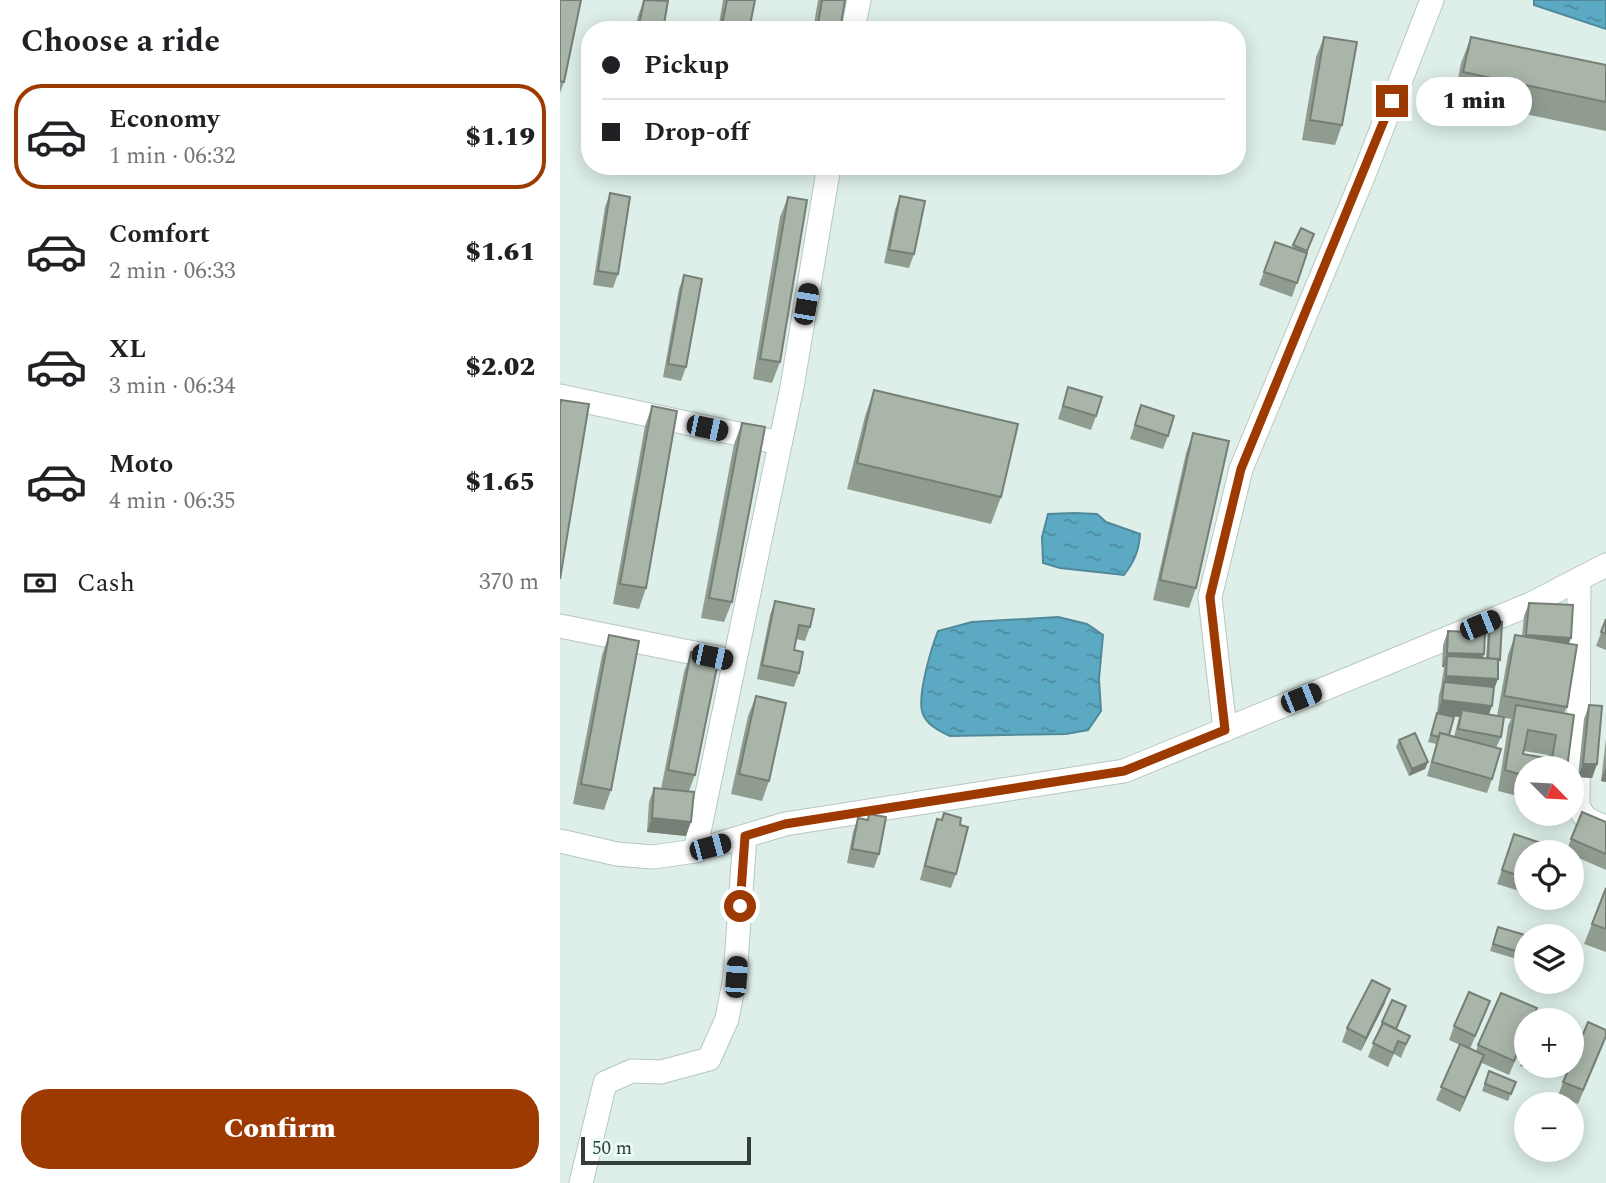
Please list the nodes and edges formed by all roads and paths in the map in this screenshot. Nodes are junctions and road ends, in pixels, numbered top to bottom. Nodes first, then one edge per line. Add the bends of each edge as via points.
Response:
1 (859, 0) edge
2 (1432, 0) edge
3 (855, 21) edge
4 (827, 175) edge
5 (560, 396) edge
6 (780, 443) junction
7 (1606, 565) edge
8 (1579, 579) junction
9 (560, 625) edge
10 (736, 662) junction
11 (1225, 730) junction
12 (1606, 827) edge
13 (745, 836) junction
14 (560, 841) edge
15 (695, 851) junction
16 (581, 1183) edge

1 - 3 street
2 - 11 street via 1241,469 1210,597
4 - 6 street
5 - 6 street
6 - 10 street
7 - 8 street
8 - 11 street via 1531,604
8 - 12 street via 1578,804 1581,814
9 - 10 street
10 - 15 street
11 - 13 street via 1124,771 785,824
13 - 15 street
13 - 16 street via 736,977 727,1019 709,1059 661,1073 632,1070 605,1083
14 - 15 street via 653,857

